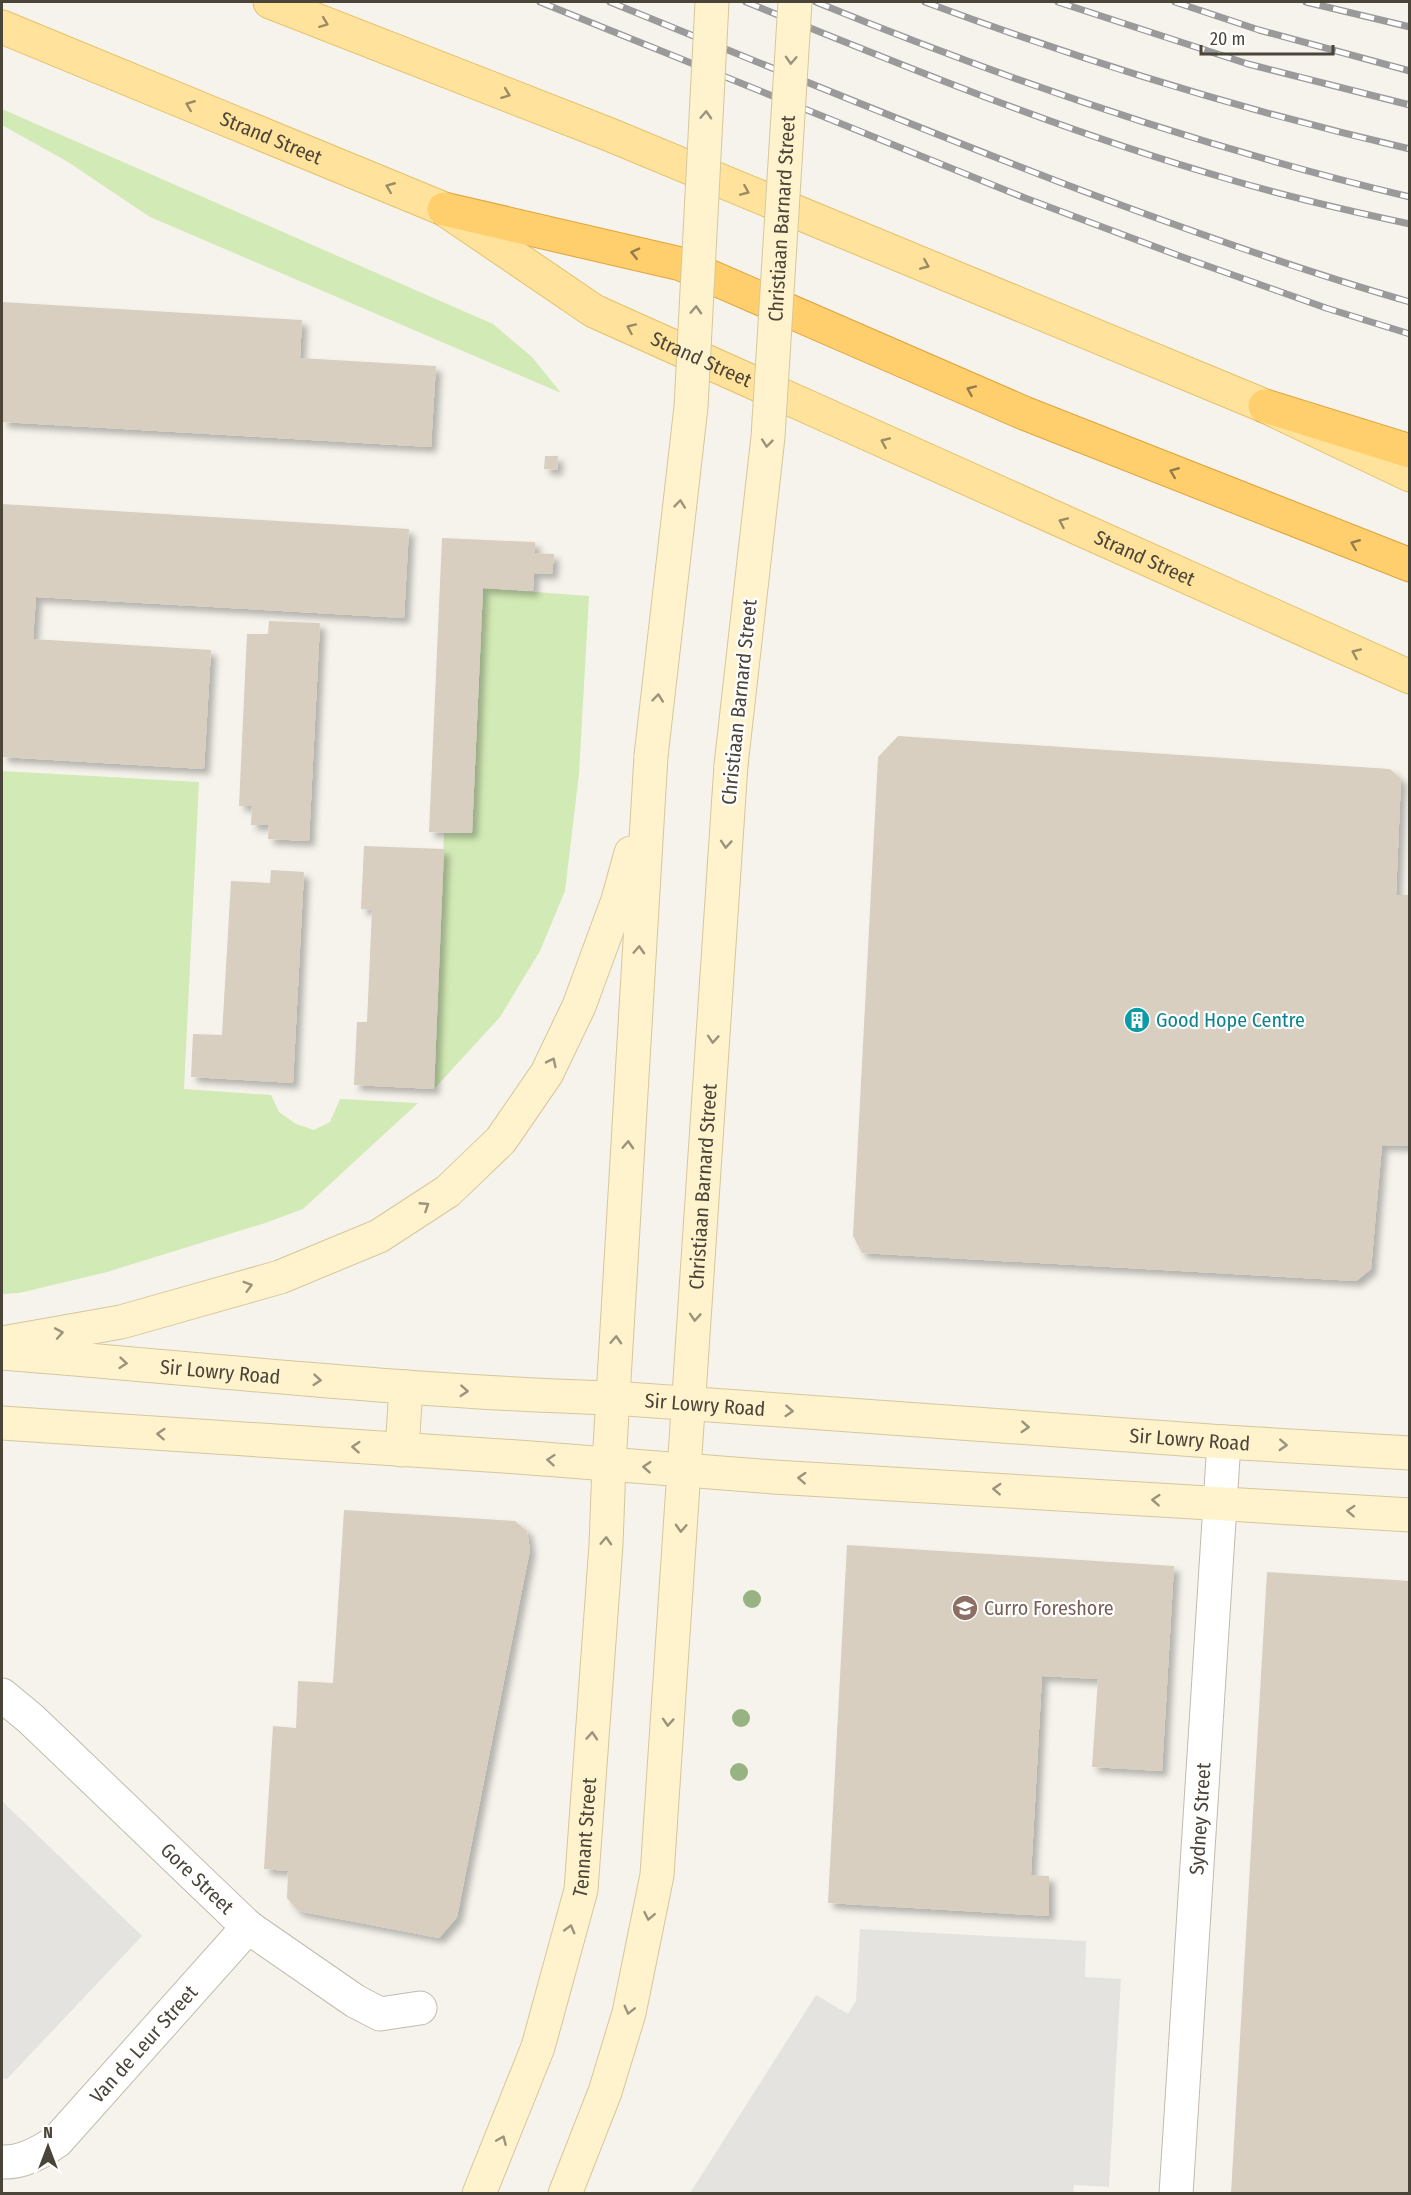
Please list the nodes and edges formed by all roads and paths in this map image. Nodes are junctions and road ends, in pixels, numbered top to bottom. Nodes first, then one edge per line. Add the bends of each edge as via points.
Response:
1 (270, 2) edge
2 (712, 2) edge
3 (795, 2) edge
4 (2, 27) edge
5 (444, 209) junction
6 (1265, 406) junction
7 (1410, 451) edge
8 (1410, 475) edge
9 (1410, 565) edge
10 (1410, 677) edge
11 (648, 790) junction
12 (4, 1354) edge
13 (406, 1387) junction
14 (613, 1398) junction
15 (688, 1403) junction
16 (2, 1423) edge
17 (1224, 1442) junction
18 (402, 1450) junction
19 (1410, 1453) edge
20 (609, 1464) junction
21 (684, 1469) junction
22 (1219, 1504) junction
23 (1410, 1515) edge
24 (2, 1695) edge
25 (248, 1928) junction
26 (420, 2008) dead end
27 (2, 2162) edge
28 (479, 2193) edge
29 (565, 2193) edge
30 (1176, 2193) edge

1 -> 6 main road via 608,134
11 -> 2 main road, bridge via 691,407
3 -> 15 main road, Christiaan Barnard Street, bridge via 768,437 731,765
5 -> 4 main road, Strand Street
9 -> 5 highway via 1024,413 681,264
10 -> 5 main road, Strand Street via 594,311
6 - 7 highway
6 - 8 main road
12 -> 11 main road via 280,1277 379,1236 448,1191 501,1140 547,1073 601,949
14 -> 11 main road
12 -> 13 main road, Sir Lowry Road
13 -> 14 main road, Sir Lowry Road
13 - 18 main road
14 - 15 main road, Sir Lowry Road
14 - 20 main road, Tennant Street
15 -> 17 main road, Sir Lowry Road
15 - 21 main road, Christiaan Barnard Street
18 -> 16 main road
17 -> 19 main road, Sir Lowry Road
17 - 22 street, Sydney Street
20 -> 18 main road
21 -> 20 main road
28 -> 20 main road, Tennant Street via 538,2047 581,1890
22 -> 21 main road
21 -> 29 main road via 657,1875 629,2013 605,2092
23 -> 22 main road
22 - 30 street, Sydney Street
24 - 25 street, Gore Street
25 - 26 street, Gore Street via 380,2014
25 - 27 street, Van de Leur Street via 57,2141 39,2154

